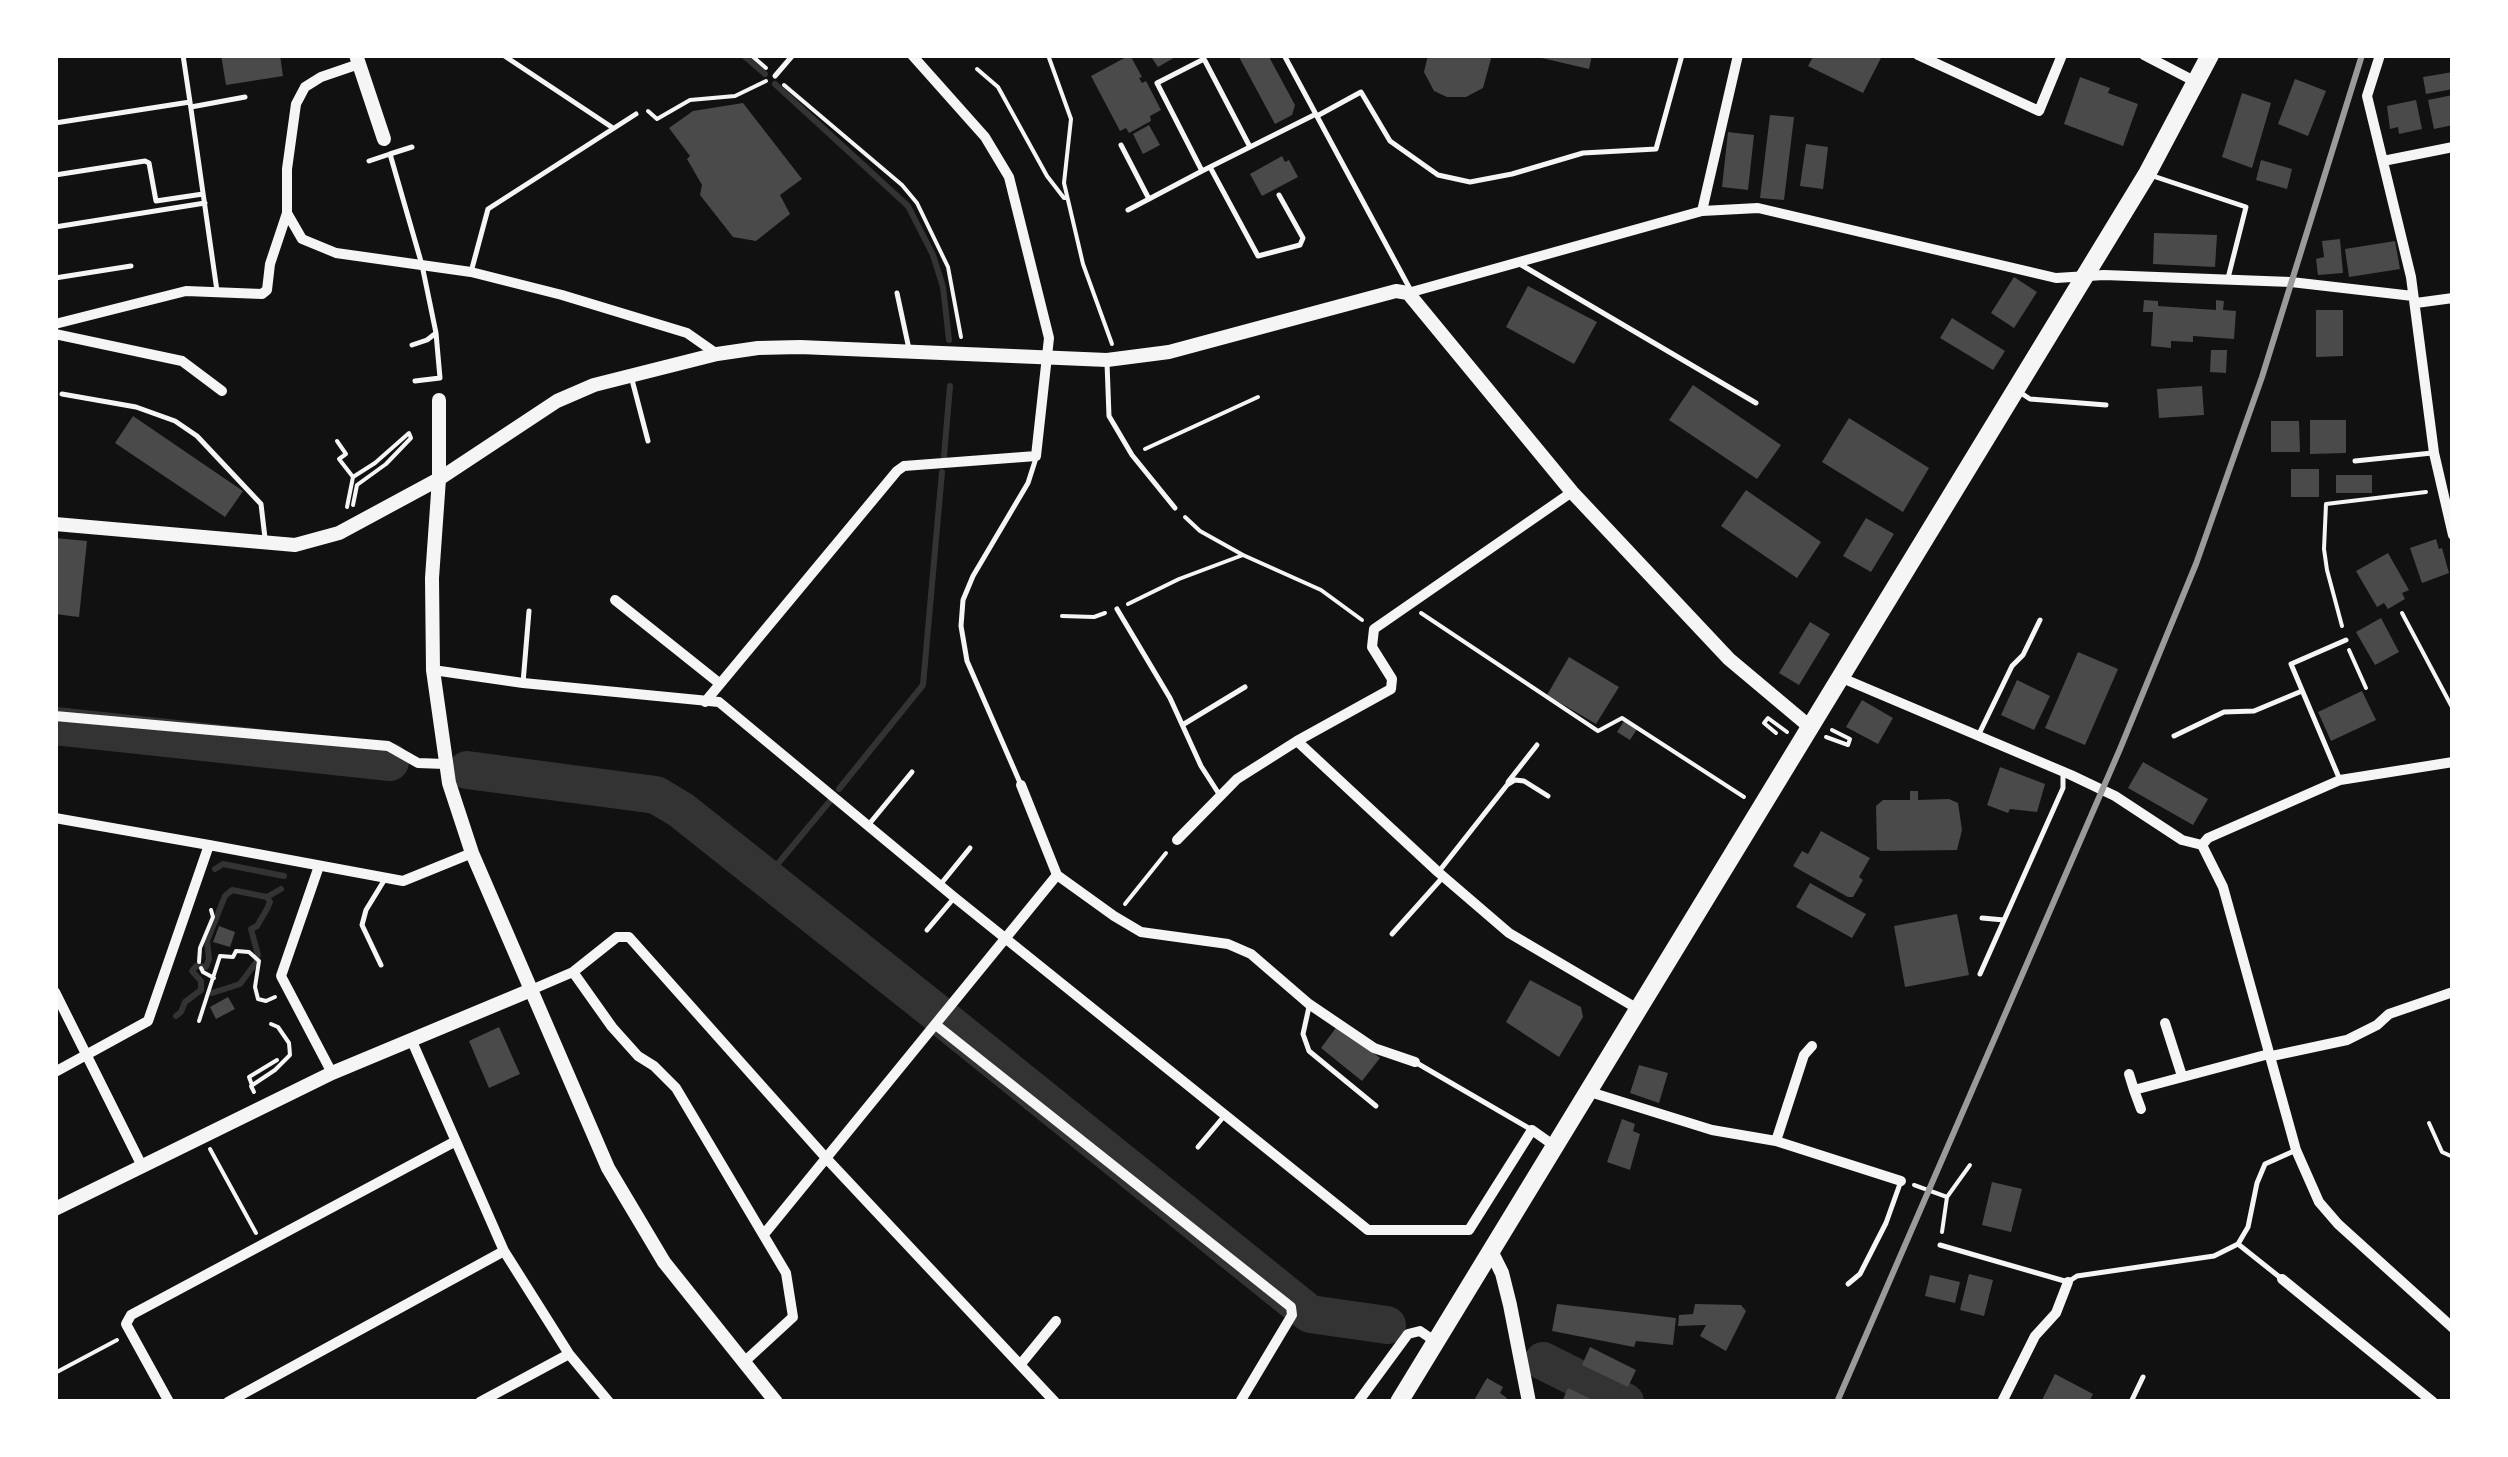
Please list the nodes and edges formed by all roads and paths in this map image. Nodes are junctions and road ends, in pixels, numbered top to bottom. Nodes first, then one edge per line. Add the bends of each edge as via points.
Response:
1 (184, 55) edge
2 (503, 55) edge
3 (751, 55) edge
4 (793, 55) edge
5 (912, 55) edge
6 (1048, 55) edge
7 (1284, 55) edge
8 (1682, 55) edge
9 (1738, 55) edge
10 (1918, 55) edge
11 (2062, 55) edge
12 (2144, 55) edge
13 (2210, 55) edge
14 (2380, 55) edge
15 (357, 59) edge
16 (977, 69) dead end
17 (775, 76) junction
18 (2196, 82) junction
19 (246, 98) dead end
20 (190, 104) junction
21 (636, 114) dead end
22 (1317, 115) junction
23 (657, 119) dead end
24 (55, 122) edge
25 (614, 128) junction
26 (412, 146) dead end
27 (1121, 146) dead end
28 (387, 147) junction
29 (2453, 147) edge
30 (1250, 148) junction
31 (369, 161) dead end
32 (2383, 161) junction
33 (1210, 167) junction
34 (1202, 171) junction
35 (2148, 174) junction
36 (55, 176) edge
37 (203, 194) junction
38 (1279, 195) dead end
39 (1068, 198) junction
40 (1149, 198) junction
41 (204, 203) junction
42 (1128, 210) dead end
43 (1702, 211) junction
44 (286, 212) junction
45 (55, 227) edge
46 (1515, 261) junction
47 (422, 264) junction
48 (130, 266) dead end
49 (471, 272) junction
50 (2082, 277) junction
51 (55, 278) edge
52 (2228, 281) junction
53 (217, 291) junction
54 (1409, 292) junction
55 (897, 293) dead end
56 (2453, 298) edge
57 (2415, 300) junction
58 (55, 324) edge
59 (436, 333) junction
60 (55, 334) edge
61 (412, 345) dead end
62 (910, 353) junction
63 (716, 354) junction
64 (964, 354) junction
65 (1112, 359) junction
66 (1048, 360) junction
67 (631, 375) junction
68 (415, 382) dead end
69 (2015, 390) junction
70 (222, 391) dead end
71 (62, 394) dead end
72 (1258, 397) dead end
73 (438, 400) dead end
74 (1756, 404) dead end
75 (2106, 405) dead end
76 (336, 441) dead end
77 (648, 441) dead end
78 (2434, 453) junction
79 (1132, 455) junction
80 (1036, 456) junction
81 (2355, 461) dead end
82 (353, 478) junction
83 (440, 479) junction
84 (2441, 490) junction
85 (1572, 492) junction
86 (1175, 508) joint
87 (55, 524) edge
88 (352, 525) junction
89 (2453, 535) edge
90 (266, 545) junction
91 (1242, 555) junction
92 (615, 600) dead end
93 (1409, 605) junction
94 (1117, 609) junction
95 (530, 612) dead end
96 (2402, 613) dead end
97 (1062, 616) dead end
98 (2040, 620) dead end
99 (1374, 629) junction
100 (2346, 640) junction
101 (434, 670) junction
102 (1842, 678) junction
103 (523, 683) junction
104 (719, 683) junction
105 (1246, 687) dead end
106 (2366, 688) dead end
107 (2302, 691) junction
108 (706, 702) junction
109 (2453, 709) edge
110 (55, 716) edge
111 (1184, 724) junction
112 (1819, 727) junction
113 (1978, 736) junction
114 (2174, 736) dead end
115 (1833, 738) dead end
116 (1297, 741) junction
117 (1536, 745) dead end
118 (2453, 762) edge
119 (445, 764) junction
120 (912, 772) dead end
121 (2063, 772) junction
122 (2340, 780) junction
123 (1506, 784) junction
124 (1021, 785) joint
125 (1219, 794) junction
126 (1548, 796) dead end
127 (1762, 809) junction
128 (55, 818) edge
129 (868, 826) junction
130 (1176, 840) joint
131 (209, 845) junction
132 (2202, 845) junction
133 (970, 848) dead end
134 (472, 853) junction
135 (319, 866) junction
136 (1440, 874) junction
137 (1058, 875) junction
138 (385, 879) junction
139 (940, 886) junction
140 (954, 898) junction
141 (211, 910) dead end
142 (1118, 912) junction
143 (1982, 918) dead end
144 (2004, 920) junction
145 (927, 930) dead end
146 (1392, 934) dead end
147 (1004, 936) junction
148 (381, 965) dead end
149 (573, 972) junction
150 (1980, 974) dead end
151 (214, 978) junction
152 (531, 990) junction
153 (55, 992) edge
154 (2453, 992) edge
155 (279, 995) dead end
156 (1310, 1004) junction
157 (1638, 1010) junction
158 (940, 1019) junction
159 (198, 1021) dead end
160 (2165, 1022) dead end
161 (270, 1024) dead end
162 (2183, 1034) dead end
163 (411, 1039) junction
164 (2170, 1039) junction
165 (1812, 1046) dead end
166 (2271, 1054) junction
167 (88, 1056) junction
168 (277, 1060) dead end
169 (1416, 1062) joint
170 (55, 1072) edge
171 (332, 1073) junction
172 (2128, 1074) dead end
173 (2182, 1076) junction
174 (252, 1085) junction
175 (2134, 1090) junction
176 (1590, 1092) junction
177 (256, 1097) dead end
178 (1376, 1106) dead end
179 (2141, 1109) dead end
180 (1225, 1115) junction
181 (2430, 1123) dead end
182 (1532, 1130) junction
183 (203, 1136) junction
184 (1776, 1141) junction
185 (454, 1142) junction
186 (1198, 1147) dead end
187 (1556, 1147) junction
188 (2296, 1150) junction
189 (2453, 1156) edge
190 (826, 1158) junction
191 (1970, 1164) dead end
192 (142, 1166) junction
193 (1901, 1181) junction
194 (1947, 1198) junction
195 (55, 1209) edge
196 (764, 1233) junction
197 (2238, 1244) junction
198 (1940, 1245) joint
199 (263, 1246) junction
200 (504, 1251) junction
201 (1492, 1254) junction
202 (2282, 1279) joint
203 (2068, 1282) junction
204 (1848, 1284) dead end
205 (1056, 1320) dead end
206 (2453, 1328) edge
207 (131, 1333) junction
208 (1436, 1342) junction
209 (570, 1354) junction
210 (743, 1363) junction
211 (1020, 1365) junction
212 (55, 1373) edge
213 (2143, 1377) dead end
214 (169, 1402) edge
215 (228, 1402) edge
216 (480, 1402) edge
217 (609, 1402) edge
218 (776, 1402) edge
219 (1055, 1402) edge
220 (1240, 1402) edge
221 (1358, 1402) edge
222 (1399, 1402) edge
223 (1529, 1402) edge
224 (2002, 1402) edge
225 (2131, 1402) edge
226 (2433, 1402) edge

1 - 20 lane
2 - 25 lane
3 - 17 path
4 - 17 lane
5 - 66 street via 1009,176 1049,338
6 - 39 path via 1071,119
7 - 22 lane
8 - 22 lane via 1656,149 1583,153 1470,182 1438,175 1390,141 1361,92
9 - 43 street
10 - 11 street via 2039,111
12 - 18 street
13 - 18 highway
14 - 32 street via 2368,96
15 - 28 street
15 - 44 street via 305,87 296,104
16 - 39 path via 998,86 1047,176
17 - 23 path via 735,96 690,100
17 - 64 path via 917,203 948,267
18 - 35 highway
19 - 20 lane
20 - 24 lane
20 - 37 lane
21 - 25 lane
22 - 30 lane
22 - 54 lane
25 - 49 lane via 488,209
26 - 28 lane
27 - 40 lane
28 - 31 lane
28 - 47 lane
29 - 32 street
30 - 33 lane
30 - 34 lane via 1204,59 1157,83
32 - 57 street
33 - 34 lane
33 - 38 lane via 1258,256 1300,245 1303,238
34 - 40 lane
35 - 50 highway
35 - 52 lane via 2246,207
36 - 37 lane via 145,162 156,201
37 - 41 lane
39 - 65 path
40 - 42 lane
41 - 45 lane
41 - 53 lane
43 - 46 street
43 - 50 street via 1758,208 2056,278
44 - 47 street via 302,239 336,253
44 - 53 street via 267,290
46 - 54 street
46 - 74 lane
47 - 49 street
47 - 59 lane
48 - 51 lane
49 - 63 street via 687,333
50 - 52 street
50 - 69 highway
52 - 57 street via 2291,282
53 - 58 street via 186,291
54 - 65 street via 1169,352
54 - 85 street
55 - 62 lane
56 - 57 street
57 - 78 street
59 - 61 lane
59 - 68 lane via 440,378
60 - 70 street via 182,361
62 - 63 street via 800,347
62 - 64 street
63 - 67 street
64 - 66 street
65 - 66 street
65 - 79 lane via 1110,416
66 - 80 street
67 - 77 lane
67 - 83 street via 557,402
69 - 75 lane via 2030,399
69 - 102 highway
71 - 90 lane via 136,406 197,436 261,504
72 - 79 path
73 - 83 street
76 - 82 path via 346,454 339,460
78 - 81 lane
78 - 84 street
79 - 86 lane
80 - 104 street via 897,471
80 - 124 lane via 1028,483 973,576 960,626 967,662
82 - 88 path via 347,508
82 - 88 path via 408,432 408,442 358,486
83 - 88 street
83 - 101 street
84 - 89 street
84 - 100 path via 2326,504 2326,570
85 - 93 street
85 - 112 street via 1729,659
86 - 91 path
87 - 90 street
88 - 90 street via 295,546
91 - 94 path
91 - 99 path via 1321,590
92 - 104 street
93 - 99 street
93 - 127 path via 1598,731 1622,718
94 - 97 path via 1094,617
94 - 111 lane
95 - 103 lane
96 - 109 path
98 - 113 lane
99 - 116 street via 1372,647 1391,690
100 - 106 path
100 - 107 lane via 2291,664
101 - 103 street
101 - 119 street
102 - 112 highway
102 - 113 street
103 - 108 street
104 - 108 street
105 - 111 lane
107 - 114 lane via 2254,711 2224,712
107 - 122 lane
108 - 129 street via 719,702
110 - 119 street via 388,746 418,764
111 - 125 lane
112 - 115 path via 1850,739 1848,746
112 - 127 highway
113 - 121 street
116 - 125 street
116 - 136 street
117 - 123 lane
118 - 122 street
119 - 134 street
120 - 129 lane
121 - 132 street
121 - 144 lane via 2063,788
122 - 132 street
123 - 126 lane via 1524,781
123 - 136 lane
124 - 137 street
125 - 130 street
127 - 157 highway
128 - 131 street
129 - 139 street
130 - 142 path
131 - 135 street
131 - 167 street via 148,1021
132 - 166 street via 2223,886
133 - 139 lane
134 - 138 street via 402,881
134 - 152 street
135 - 138 street
135 - 171 street via 281,976
136 - 146 lane
136 - 157 street via 1509,933
137 - 142 street
137 - 147 street
138 - 148 lane via 362,926
139 - 140 street
140 - 145 lane
140 - 147 street
141 - 151 path via 200,965
142 - 156 street via 1142,932 1228,944 1251,954
143 - 144 lane
144 - 150 lane
147 - 158 street
147 - 180 street
149 - 152 street
149 - 190 street via 616,937 629,937
149 - 196 street via 612,1027 676,1088
151 - 155 path via 220,956 249,952 259,961 258,999
151 - 159 path
152 - 163 street
152 - 210 street via 608,1168 664,1262
153 - 167 street
154 - 166 street via 2389,1014 2348,1040
156 - 169 street via 1374,1048
156 - 178 lane via 1303,1034 1309,1051
157 - 176 highway
158 - 190 street
158 - 220 street via 1290,1306 1292,1315
160 - 164 street
161 - 174 path via 289,1043 290,1055
162 - 164 street
163 - 171 street
163 - 185 street
164 - 173 street
165 - 184 street
166 - 173 street
166 - 188 street
167 - 170 street
167 - 192 street
168 - 174 path via 248,1077
169 - 182 lane
171 - 183 street
172 - 175 street
173 - 175 street
174 - 177 path
175 - 179 street
176 - 184 street via 1712,1130
176 - 187 highway
180 - 182 street via 1368,1230 1469,1230
180 - 186 lane
181 - 189 path via 2442,1152
182 - 187 street
183 - 192 street
183 - 199 path
184 - 193 street
185 - 199 street
185 - 200 street
187 - 201 highway
188 - 197 lane via 2266,1164
188 - 206 street via 2328,1213
190 - 196 street
190 - 211 street
191 - 194 path
192 - 195 street
193 - 194 path
193 - 204 lane via 1886,1224
194 - 198 path
196 - 210 street via 786,1273 793,1317
197 - 202 lane
197 - 203 lane via 2214,1256
198 - 203 lane
199 - 207 street via 131,1315
200 - 209 street
200 - 215 street
201 - 208 highway
201 - 223 street via 1510,1304
202 - 226 street
203 - 224 street
205 - 211 street
207 - 212 path
207 - 214 street
208 - 221 street via 1420,1331 1408,1334
208 - 222 highway
209 - 216 street
209 - 217 street
210 - 218 street
211 - 219 street
213 - 225 lane

